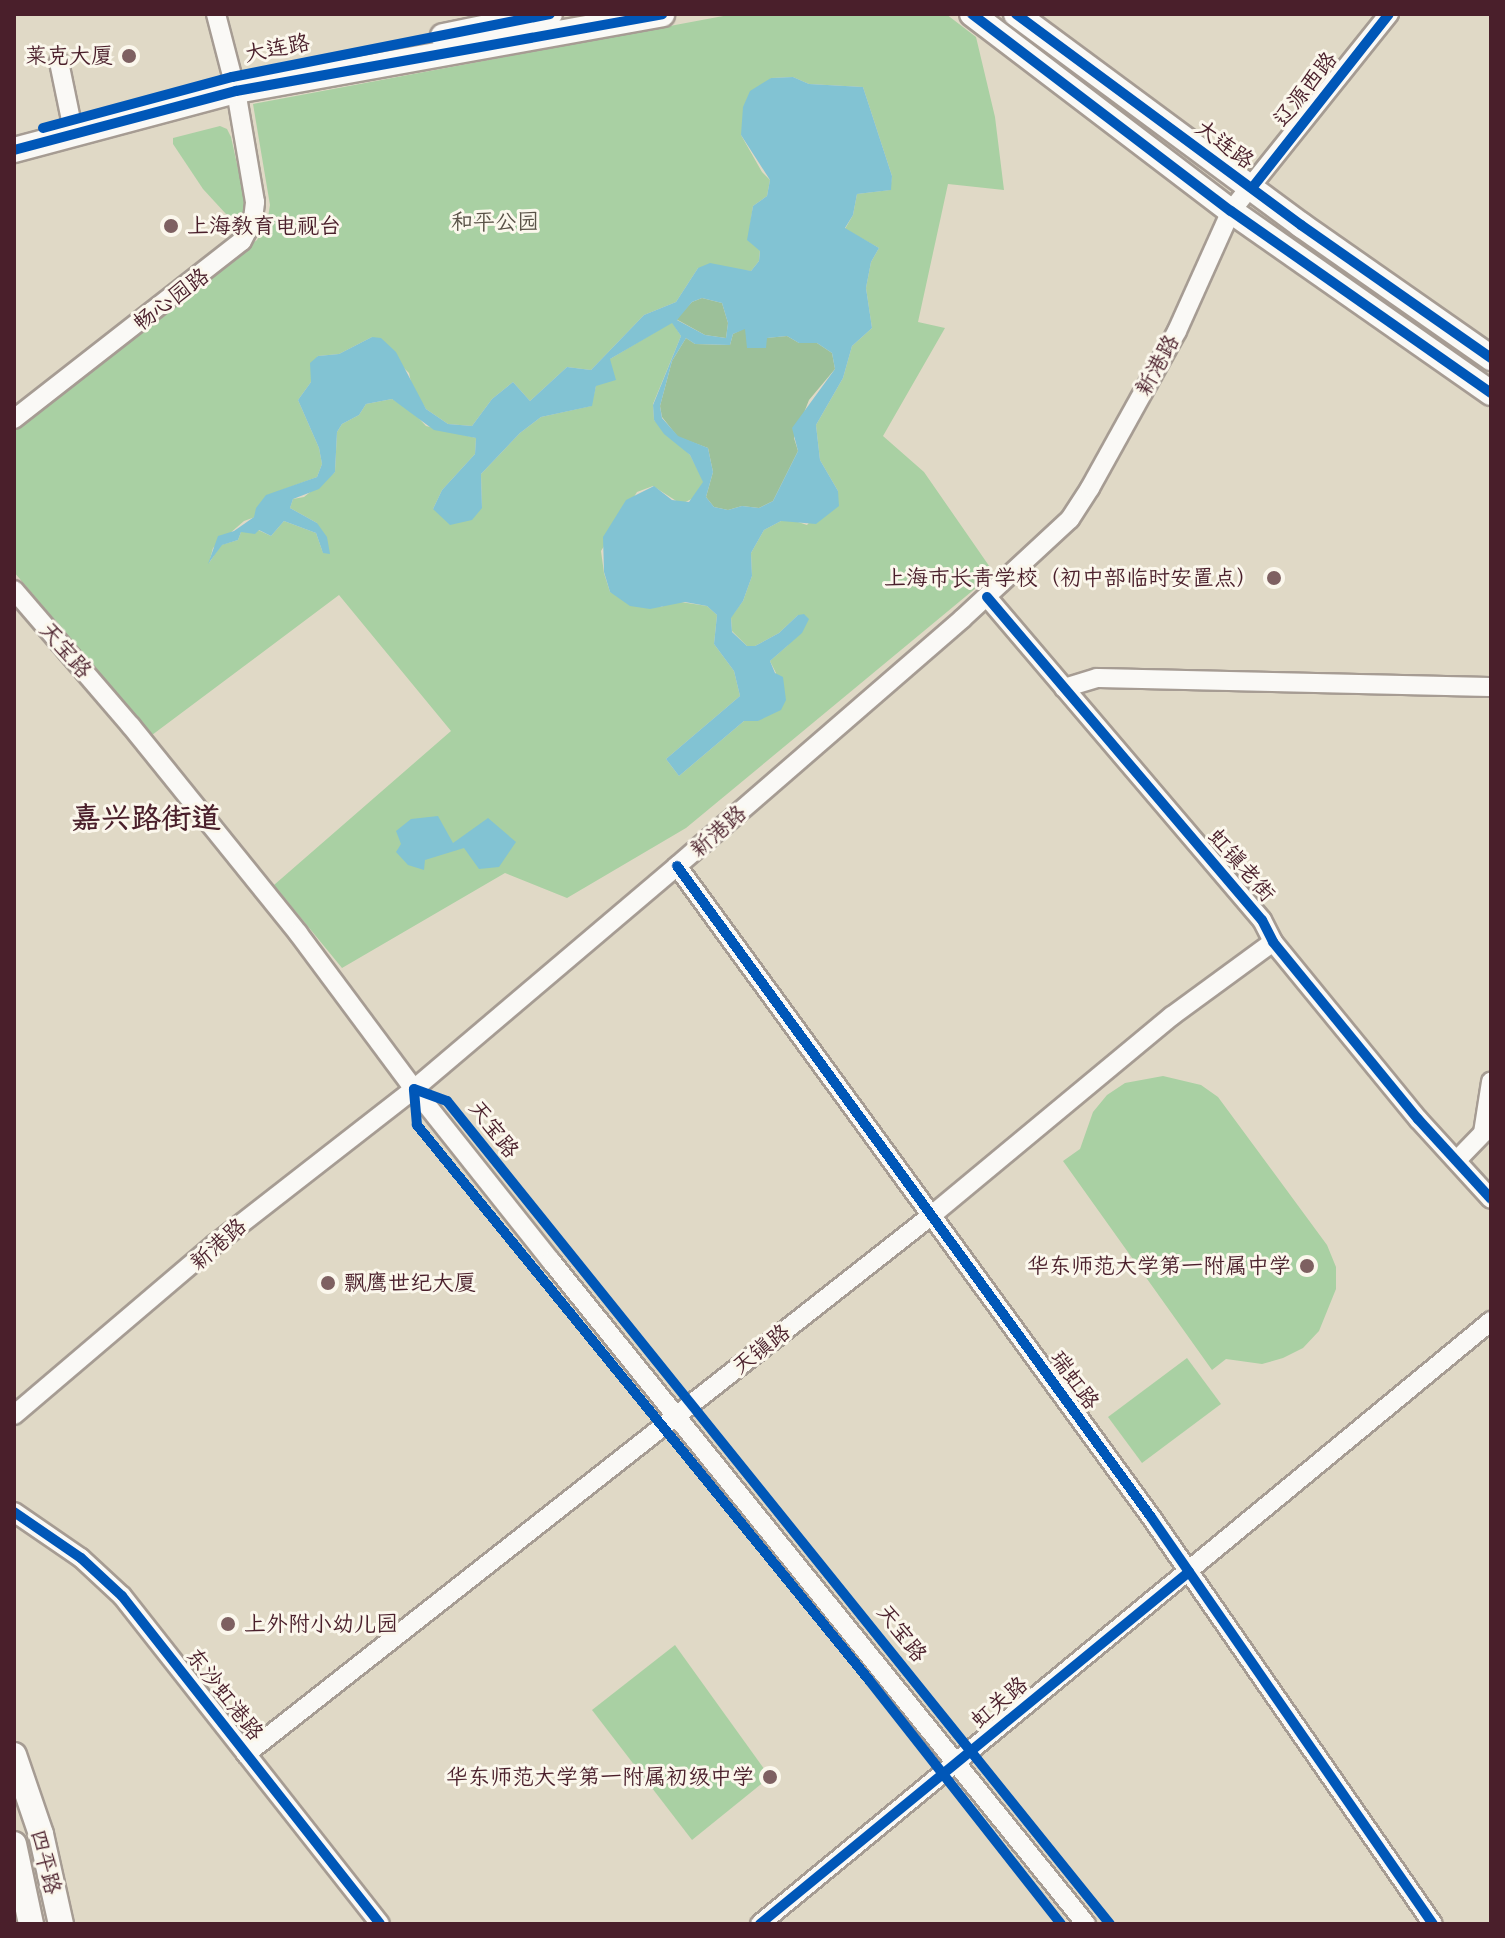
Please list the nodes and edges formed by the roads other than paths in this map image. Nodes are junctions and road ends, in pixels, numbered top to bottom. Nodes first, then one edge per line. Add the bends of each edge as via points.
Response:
1 (216, 14) edge
2 (550, 14) edge
3 (662, 14) edge
4 (972, 14) edge
5 (1016, 14) edge
6 (1389, 14) edge
7 (59, 62) dead end
8 (234, 84) junction
9 (71, 120) junction
10 (14, 136) edge
11 (14, 150) edge
12 (1252, 188) junction
13 (1231, 211) junction
14 (1491, 358) edge
15 (1491, 393) edge
16 (14, 419) edge
17 (14, 590) edge
18 (987, 597) junction
19 (1491, 687) edge
20 (1064, 688) junction
21 (677, 866) junction
22 (1273, 942) junction
23 (1491, 1082) edge
24 (414, 1089) junction
25 (1457, 1160) junction
26 (1491, 1199) edge
27 (932, 1215) junction
28 (1491, 1321) edge
29 (14, 1415) edge
30 (675, 1416) junction
31 (14, 1512) edge
32 (1189, 1572) junction
33 (246, 1754) junction
34 (14, 1755) edge
35 (955, 1765) junction
36 (14, 1844) edge
37 (31, 1924) edge
38 (61, 1924) edge
39 (380, 1924) edge
40 (760, 1924) edge
41 (1086, 1924) edge
42 (1433, 1924) edge

1 - 8 street, 畅心园路
2 - 8 main road, 大连路
3 - 8 main road, 大连路
4 - 13 main road
5 - 12 main road, 大连路
6 - 12 street, 辽源西路
7 - 9 street
8 - 9 main road, 大连路
8 - 11 main road, 大连路
8 - 16 street, 畅心园路 via 255,202 242,241
9 - 10 main road, 大连路
12 - 13 street, 辽源西路
12 - 14 main road, 大连路
13 - 15 main road
13 - 18 street, 新港路 via 1177,331 1090,488 1070,519
17 - 24 street, 天宝路 via 298,933
18 - 20 street, 虹镇老街
18 - 21 street, 新港路
19 - 20 street via 1097,678
20 - 22 street, 虹镇老街 via 1262,920
21 - 24 street, 新港路
21 - 27 street, 瑞虹路
22 - 25 street, 虹镇老街
22 - 27 street, 天镇路 via 1172,1016
23 - 25 street via 1483,1133
24 - 29 street, 新港路 via 215,1244
24 - 30 street, 天宝路
25 - 26 street, 虹镇老街
27 - 30 street, 天镇路
27 - 32 street, 瑞虹路
28 - 32 street, 虹关路
30 - 33 street, 天镇路
30 - 35 street, 天宝路
31 - 33 street, 东沙虹港路 via 81,1558 122,1596
32 - 35 street, 虹关路
32 - 42 street, 瑞虹路
33 - 39 street, 东沙虹港路
34 - 38 main road, 四平路 via 41,1834
35 - 40 street, 虹关路
35 - 41 street, 天宝路
36 - 37 main road, 四平路

